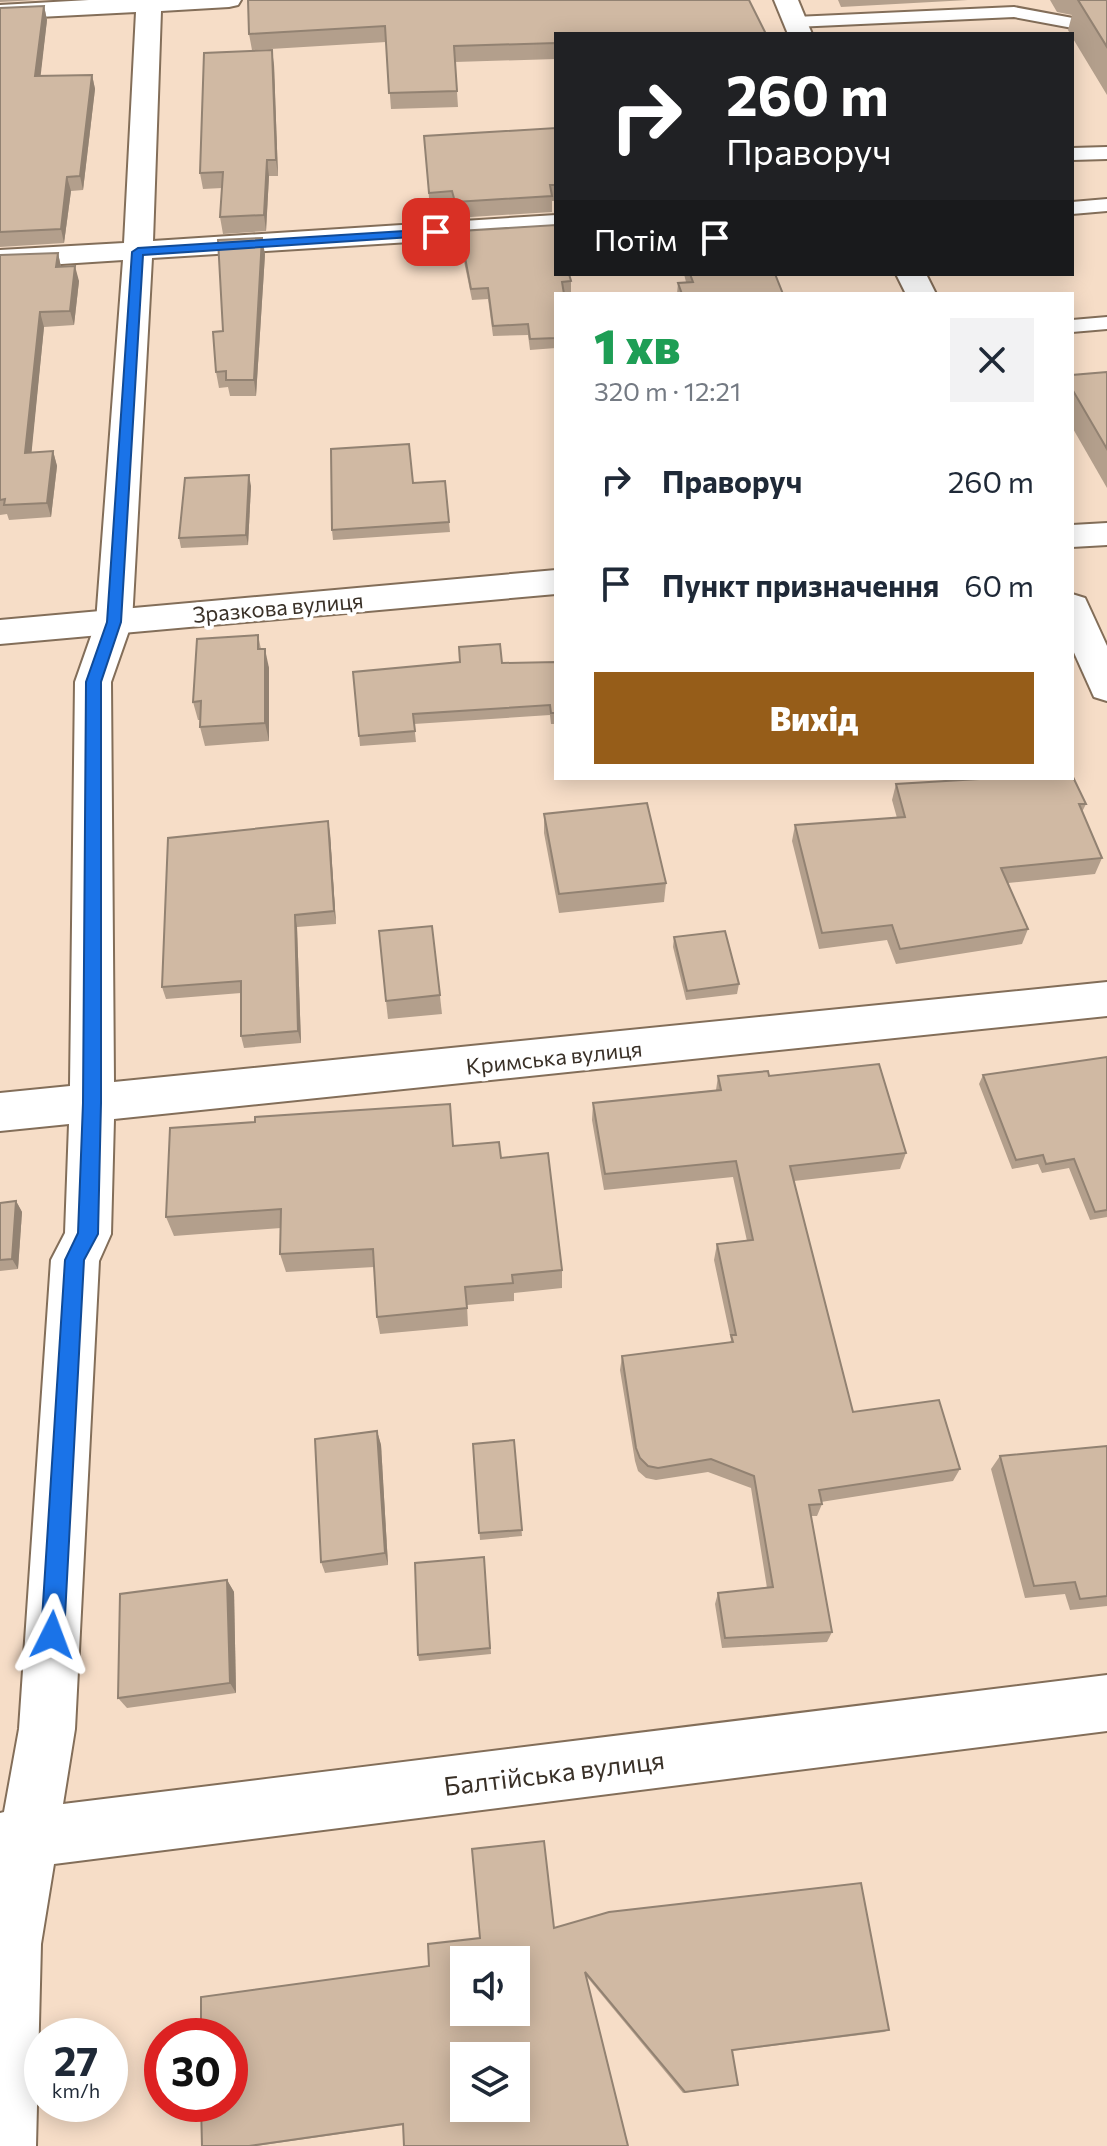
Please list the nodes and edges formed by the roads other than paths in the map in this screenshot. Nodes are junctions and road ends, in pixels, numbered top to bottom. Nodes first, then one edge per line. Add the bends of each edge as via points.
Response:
1 (229, 0) edge
2 (148, 2) edge
3 (0, 12) edge
4 (794, 19) edge
5 (1107, 23) edge
6 (1107, 153) edge
7 (1074, 154) edge
8 (1107, 205) edge
9 (1074, 208) edge
10 (554, 224) edge
11 (138, 252) junction
12 (0, 259) edge
13 (1107, 323) edge
14 (1074, 326) edge
15 (1107, 534) edge
16 (1074, 536) edge
17 (554, 582) edge
18 (1074, 611) edge
19 (114, 622) junction
20 (0, 632) edge
21 (1107, 688) edge
22 (1107, 999) edge
23 (92, 1103) junction
24 (0, 1112) edge
25 (1107, 1703) edge
26 (14, 1839) edge
27 (4, 2146) edge

1 - 2 street
2 - 3 street
2 - 11 street
4 - 5 lane via 1014,12 1078,24
6 - 7 lane
8 - 9 lane
10 - 11 street
11 - 12 street
11 - 19 street
13 - 14 lane
15 - 16 street
17 - 19 street, Зразкова вулиця
18 - 21 street
19 - 20 street, Зразкова вулиця
19 - 23 street via 93,682
22 - 23 street, Кримська вулиця
23 - 24 street, Кримська вулиця
23 - 26 street via 88,1234 75,1260 47,1729
25 - 26 street, Балтійська вулиця
26 - 27 street

